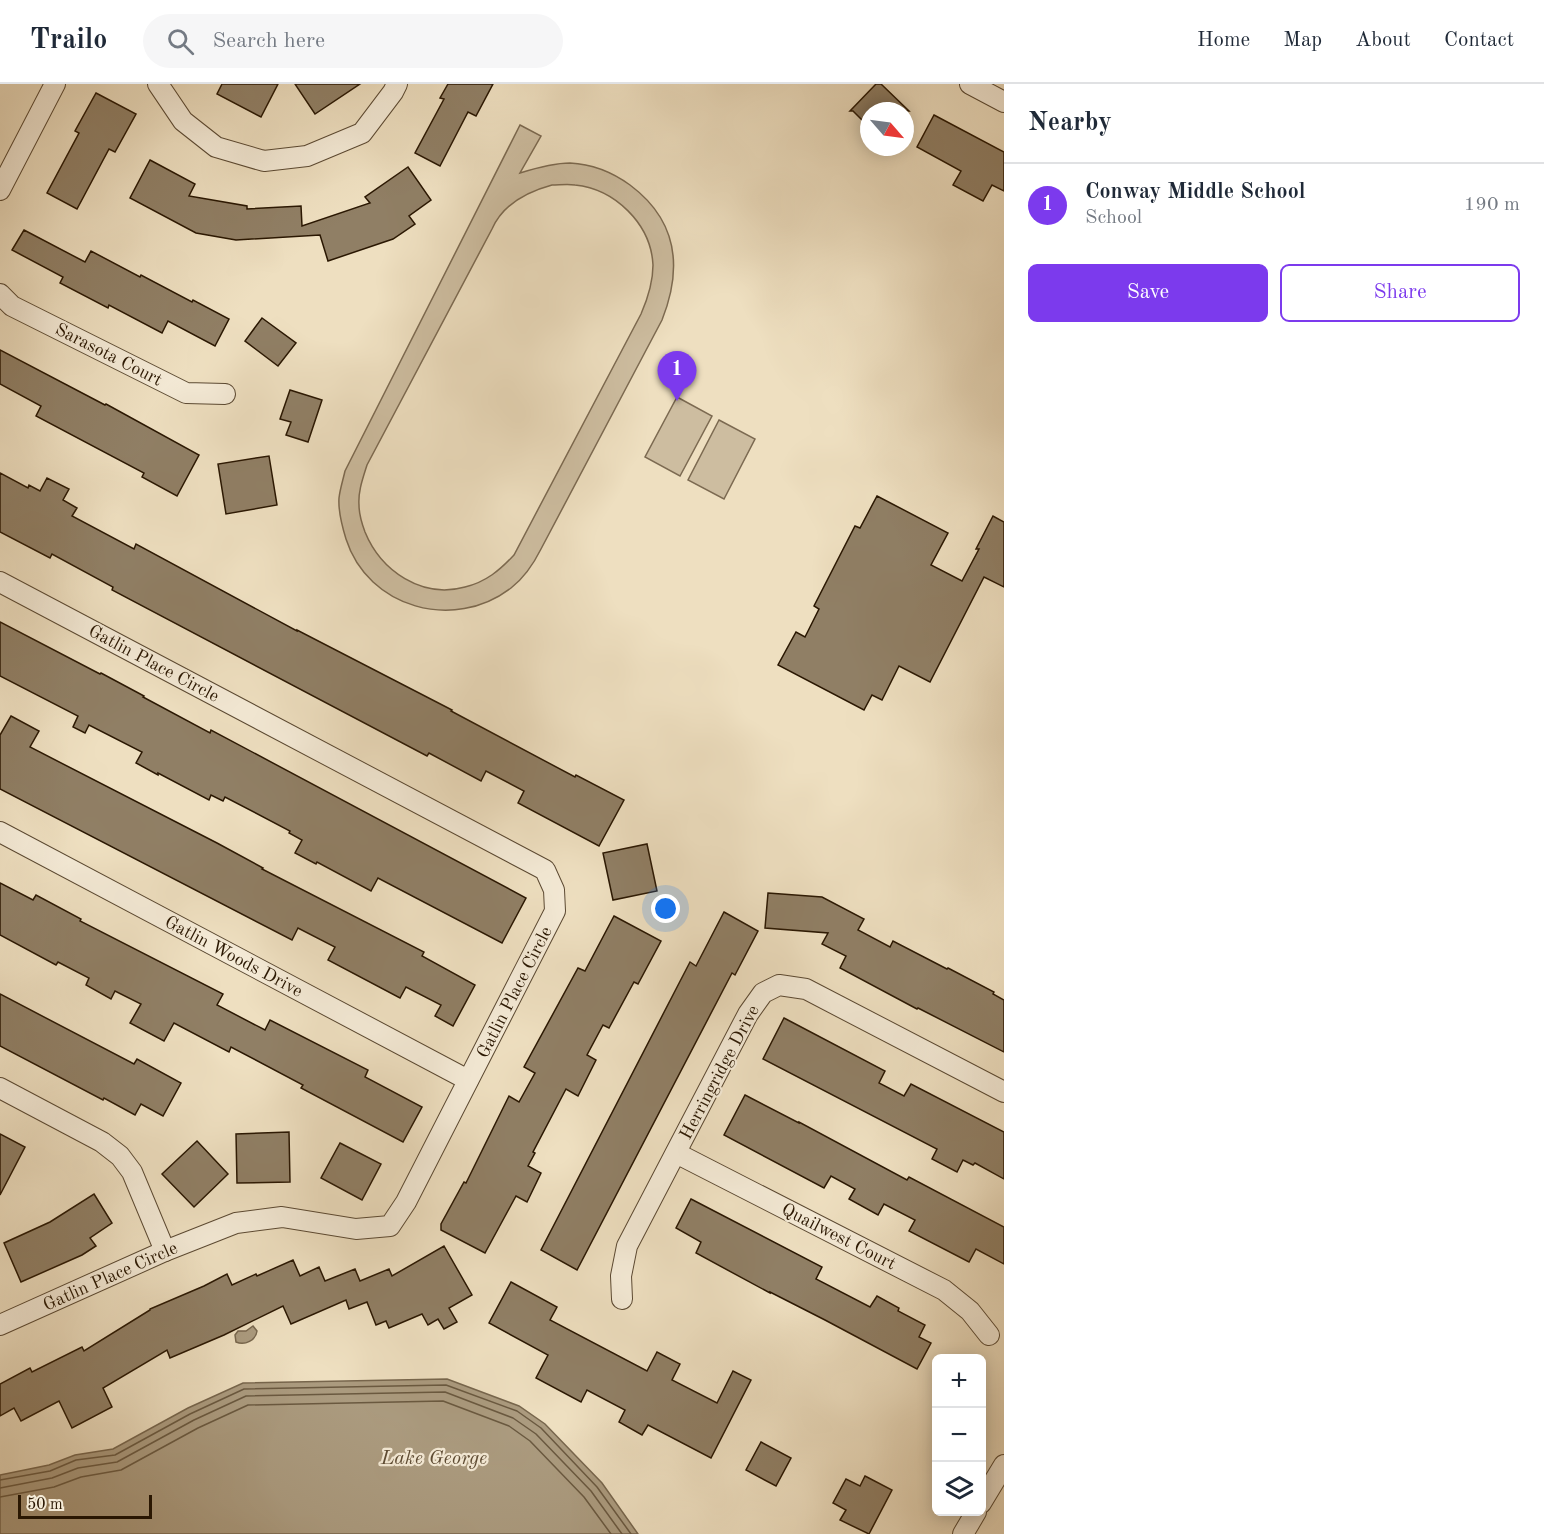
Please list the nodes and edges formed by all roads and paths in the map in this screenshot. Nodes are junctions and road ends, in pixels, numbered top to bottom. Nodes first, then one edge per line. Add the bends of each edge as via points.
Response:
1 (55, 84) edge
2 (158, 84) edge
3 (397, 84) edge
4 (970, 84) edge
5 (1004, 102) edge
6 (0, 190) edge
7 (0, 294) edge
8 (225, 394) dead end
9 (0, 582) edge
10 (0, 832) edge
11 (468, 1080) junction
12 (0, 1089) edge
13 (1004, 1092) edge
14 (676, 1153) junction
15 (165, 1251) junction
16 (622, 1299) dead end
17 (0, 1325) edge
18 (989, 1335) dead end
19 (1004, 1465) edge
20 (986, 1495) edge
21 (974, 1516) edge
22 (963, 1534) edge

1 - 6 street
2 - 3 street via 183,121 216,147 264,161 307,156 362,133
4 - 5 street
7 - 8 street, Sarasota Court via 12,306 186,393
9 - 11 street, Gatlin Place Circle via 545,870 554,890 555,911
10 - 11 street, Gatlin Woods Drive
11 - 15 street, Gatlin Place Circle via 390,1226 356,1229 282,1217 236,1223
12 - 15 street via 102,1142 120,1156 132,1172
13 - 14 street, Herringridge Drive via 806,989 779,985 763,993 748,1014
14 - 16 street, Herringridge Drive via 627,1246 621,1276
14 - 18 street, Quailwest Court via 944,1290 970,1311
15 - 17 street, Gatlin Place Circle
19 - 20 street
21 - 22 street

